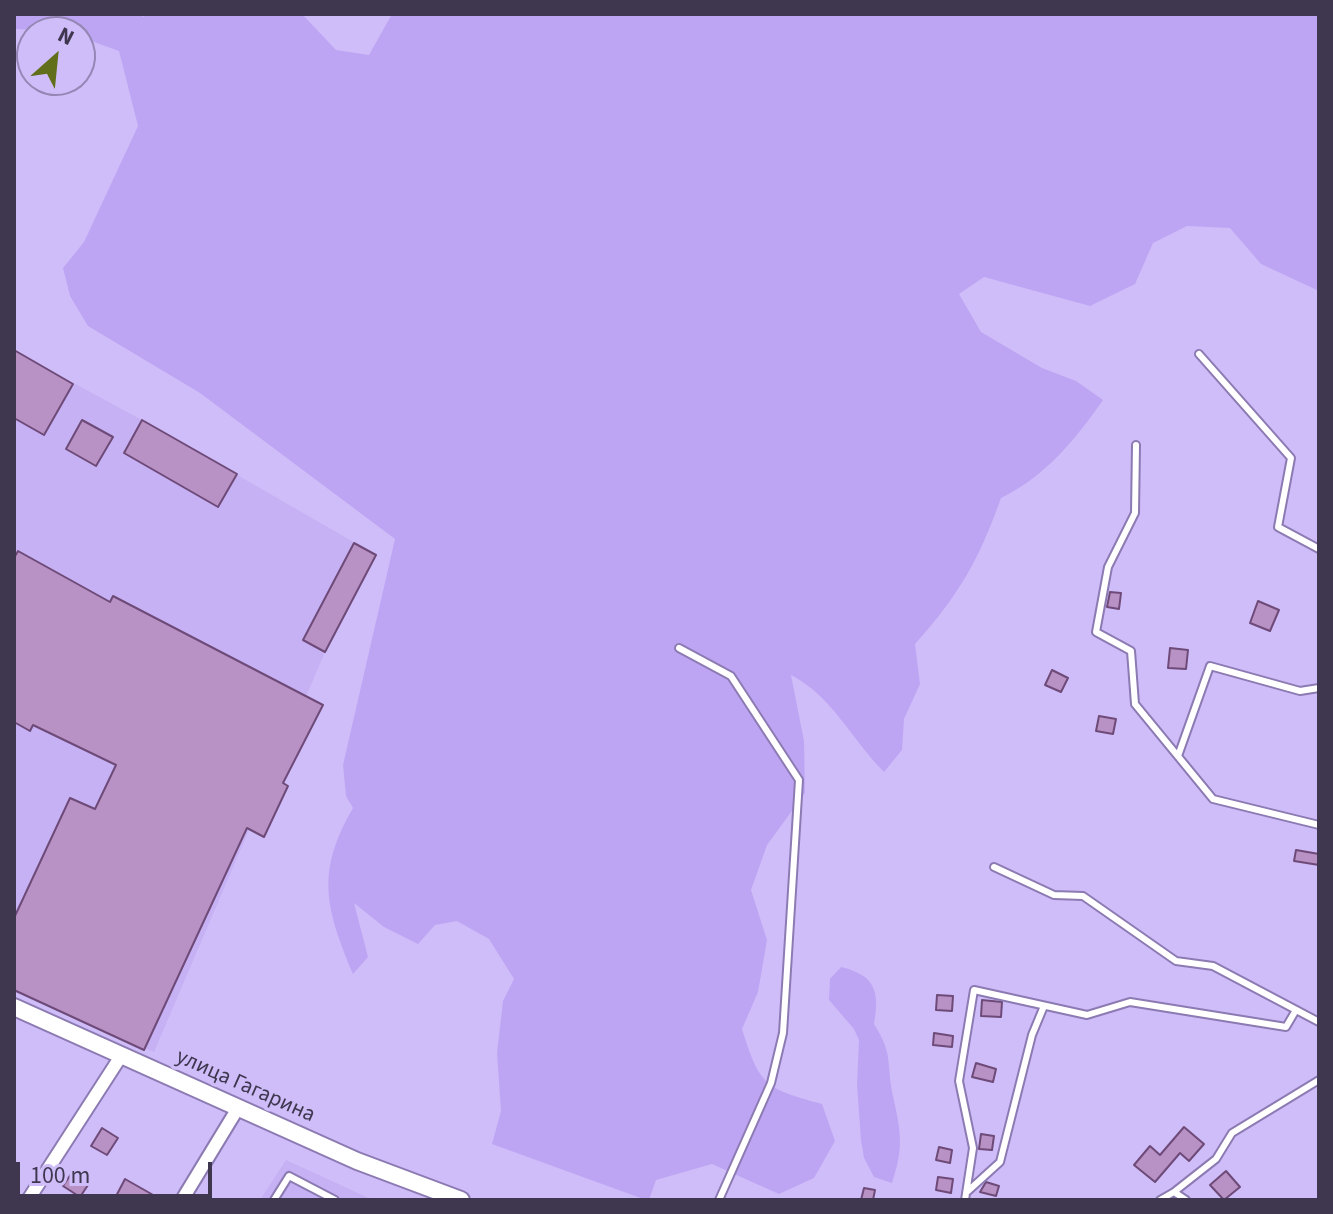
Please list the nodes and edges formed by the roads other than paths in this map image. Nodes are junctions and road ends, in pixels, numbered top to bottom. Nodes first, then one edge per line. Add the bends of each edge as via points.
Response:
1 (1199, 354) dead end
2 (1136, 445) dead end
3 (1319, 549) edge
4 (679, 648) dead end
5 (1319, 688) edge
6 (1178, 756) junction
7 (1319, 825) edge
8 (994, 867) dead end
9 (1044, 1006) junction
10 (14, 1007) edge
11 (1296, 1010) junction
12 (1319, 1022) edge
13 (121, 1056) junction
14 (1319, 1080) edge
15 (238, 1108) junction
16 (968, 1191) junction
17 (1174, 1192) junction
18 (28, 1200) edge
19 (182, 1200) edge
20 (274, 1200) edge
21 (335, 1200) edge
22 (461, 1200) edge
23 (719, 1200) edge
24 (965, 1200) edge
25 (1160, 1200) edge
26 (1186, 1200) edge

1 - 3 lane via 1291,458 1278,527
2 - 6 lane via 1135,513 1108,567 1096,632 1131,651 1135,704
4 - 23 lane via 731,676 799,780 783,1033 771,1083
5 - 6 lane via 1300,691 1210,666
6 - 7 lane via 1213,799
8 - 11 lane via 1054,895 1083,896 1176,961 1213,966
9 - 11 lane via 1087,1015 1130,1002 1286,1027
9 - 16 lane via 1000,1162
9 - 16 lane via 974,990 959,1081 973,1148
10 - 13 street, улица Гагарина
11 - 12 lane
13 - 15 street, улица Гагарина
13 - 18 street
14 - 17 lane via 1232,1133 1216,1159
15 - 19 street
15 - 22 street, улица Гагарина
16 - 24 lane
17 - 25 lane
17 - 26 lane
20 - 21 lane via 289,1176

